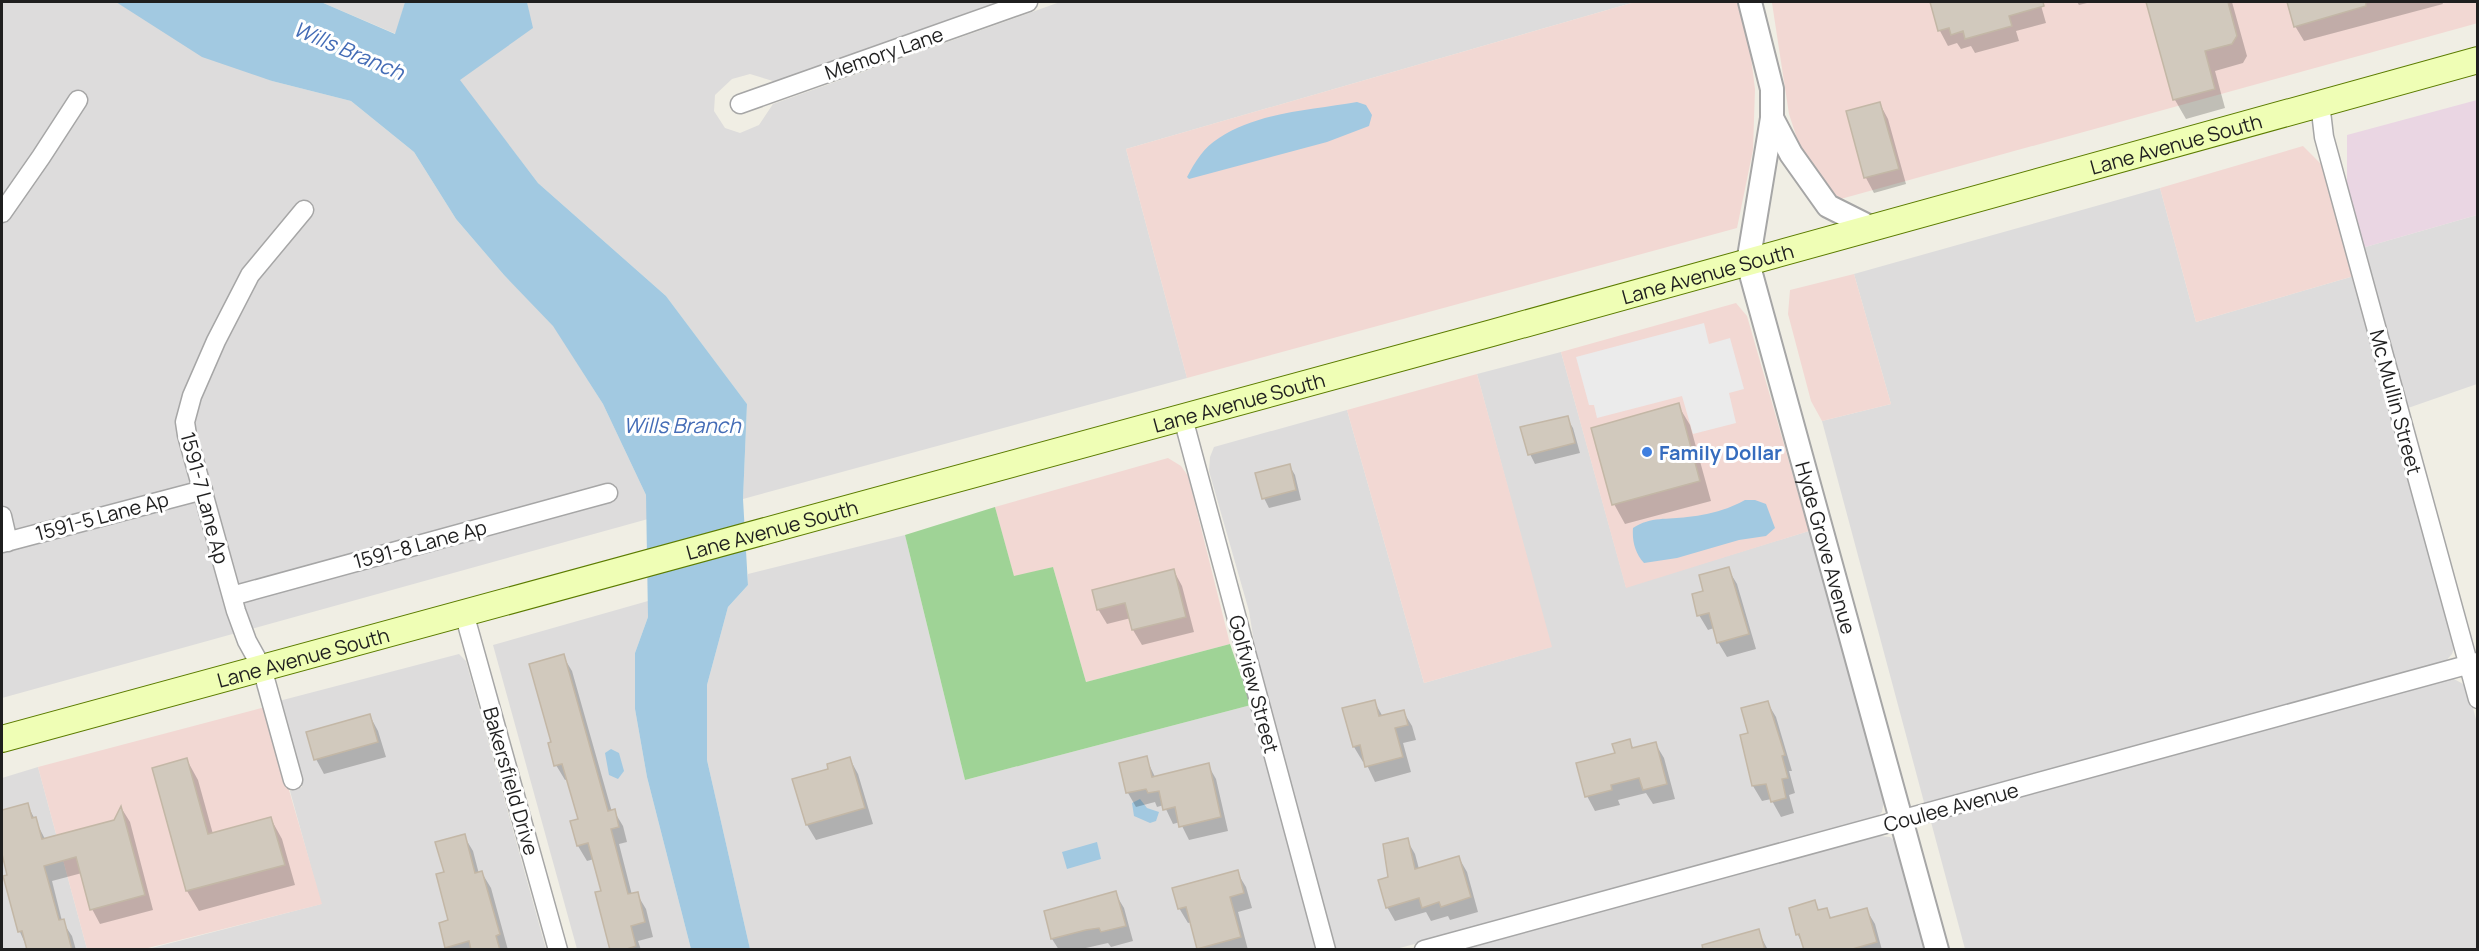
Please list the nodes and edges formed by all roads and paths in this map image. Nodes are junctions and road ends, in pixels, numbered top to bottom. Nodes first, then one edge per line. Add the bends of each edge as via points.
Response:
1 (1028, 2) edge
2 (1750, 2) edge
3 (2478, 60) edge
4 (78, 100) dead end
5 (740, 104) dead end
6 (2320, 104) junction
7 (1772, 118) junction
8 (304, 210) dead end
9 (2, 213) edge
10 (1872, 228) junction
11 (1748, 262) junction
12 (1183, 418) junction
13 (203, 490) junction
14 (608, 493) dead end
15 (2, 516) edge
16 (5, 542) edge
17 (232, 596) junction
18 (464, 613) junction
19 (2473, 663) edge
20 (262, 668) junction
21 (2478, 699) edge
22 (2, 739) edge
23 (293, 780) dead end
24 (1902, 820) junction
25 (558, 950) edge
26 (1326, 950) edge
27 (1424, 950) edge
28 (1937, 950) edge

1 - 5 street, Memory Lane
2 - 7 street, Hyde Grove Avenue via 1772,89
3 - 6 main road, Lane Avenue South
4 - 9 street
6 - 10 main road, Lane Avenue South
6 - 19 street, Mc Mullin Street via 2324,137
7 - 10 street via 1791,154 1828,206
7 - 11 street, Hyde Grove Avenue
8 - 13 street, 1591-7 Lane Ap via 250,275 192,396 185,422
10 - 11 main road, Lane Avenue South
11 - 12 main road, Lane Avenue South
11 - 24 street, Hyde Grove Avenue
12 - 18 main road, Lane Avenue South
12 - 26 street, Golfview Street
13 - 16 street, 1591-5 Lane Ap
13 - 17 street, 1591-7 Lane Ap
14 - 17 street, 1591-8 Lane Ap
15 - 16 street
17 - 20 street, 1591-7 Lane Ap via 247,640
18 - 20 main road, Lane Avenue South
18 - 25 street, Bakersfield Drive
19 - 21 street, Mc Mullin Street
19 - 24 street, Coulee Avenue
20 - 22 main road, Lane Avenue South
20 - 23 street, 1591-7 Lane Ap
24 - 27 street, Coulee Avenue
24 - 28 street, Hyde Grove Avenue

